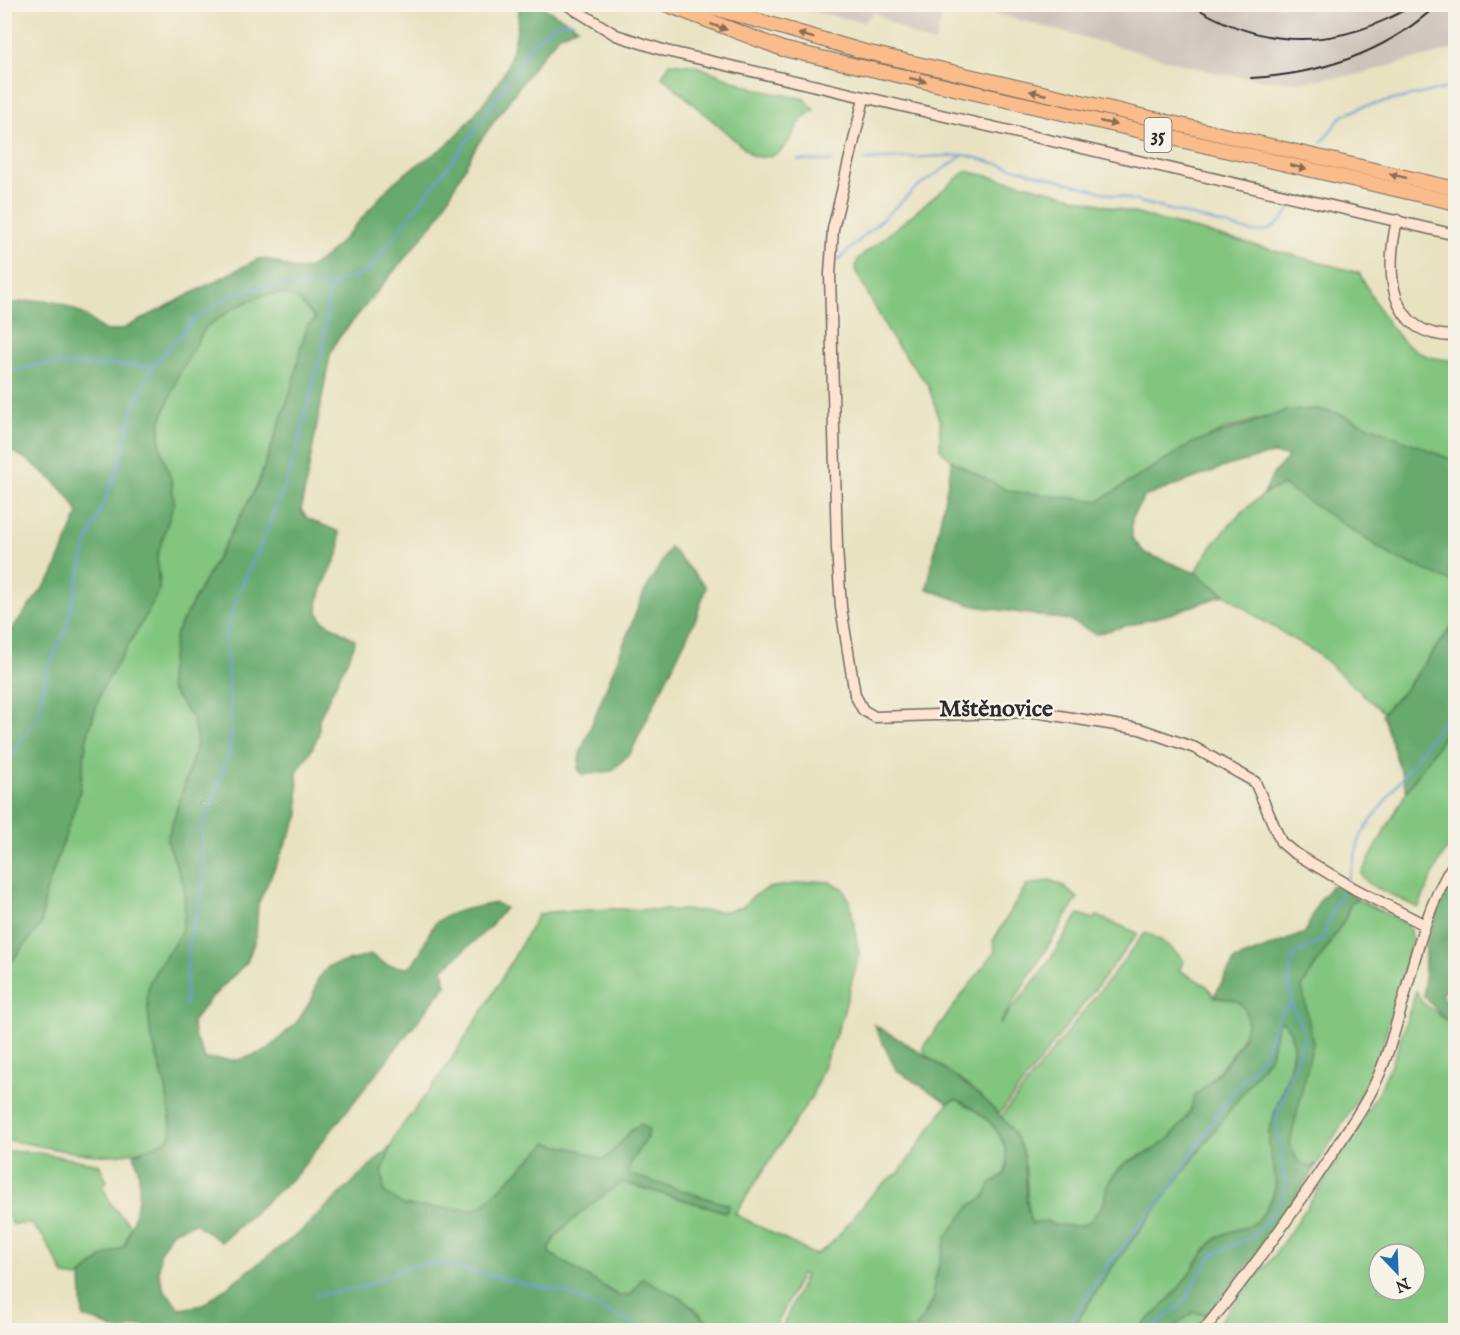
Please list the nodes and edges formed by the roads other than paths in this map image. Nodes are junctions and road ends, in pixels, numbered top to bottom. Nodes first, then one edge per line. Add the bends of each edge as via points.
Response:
1 (566, 4) edge
2 (665, 4) edge
3 (702, 4) edge
4 (864, 98) junction
5 (1455, 189) edge
6 (1455, 204) edge
7 (1397, 220) junction
8 (1455, 235) edge
9 (1455, 336) edge
10 (1455, 860) edge
11 (1423, 924) junction
12 (1204, 1330) edge

1 - 4 street via 599,26 648,46
2 -> 6 highway, 35 via 783,49
5 -> 3 highway, 35 via 862,51
4 - 7 street
4 - 11 street via 833,229 830,274 840,595 855,695 863,710 875,717 1035,712 1151,733 1195,748 1255,782 1281,842 1337,879
7 - 8 street
7 - 9 street via 1390,266 1399,306 1422,328
10 - 11 street
11 - 12 street via 1402,1010 1381,1072 1265,1254

